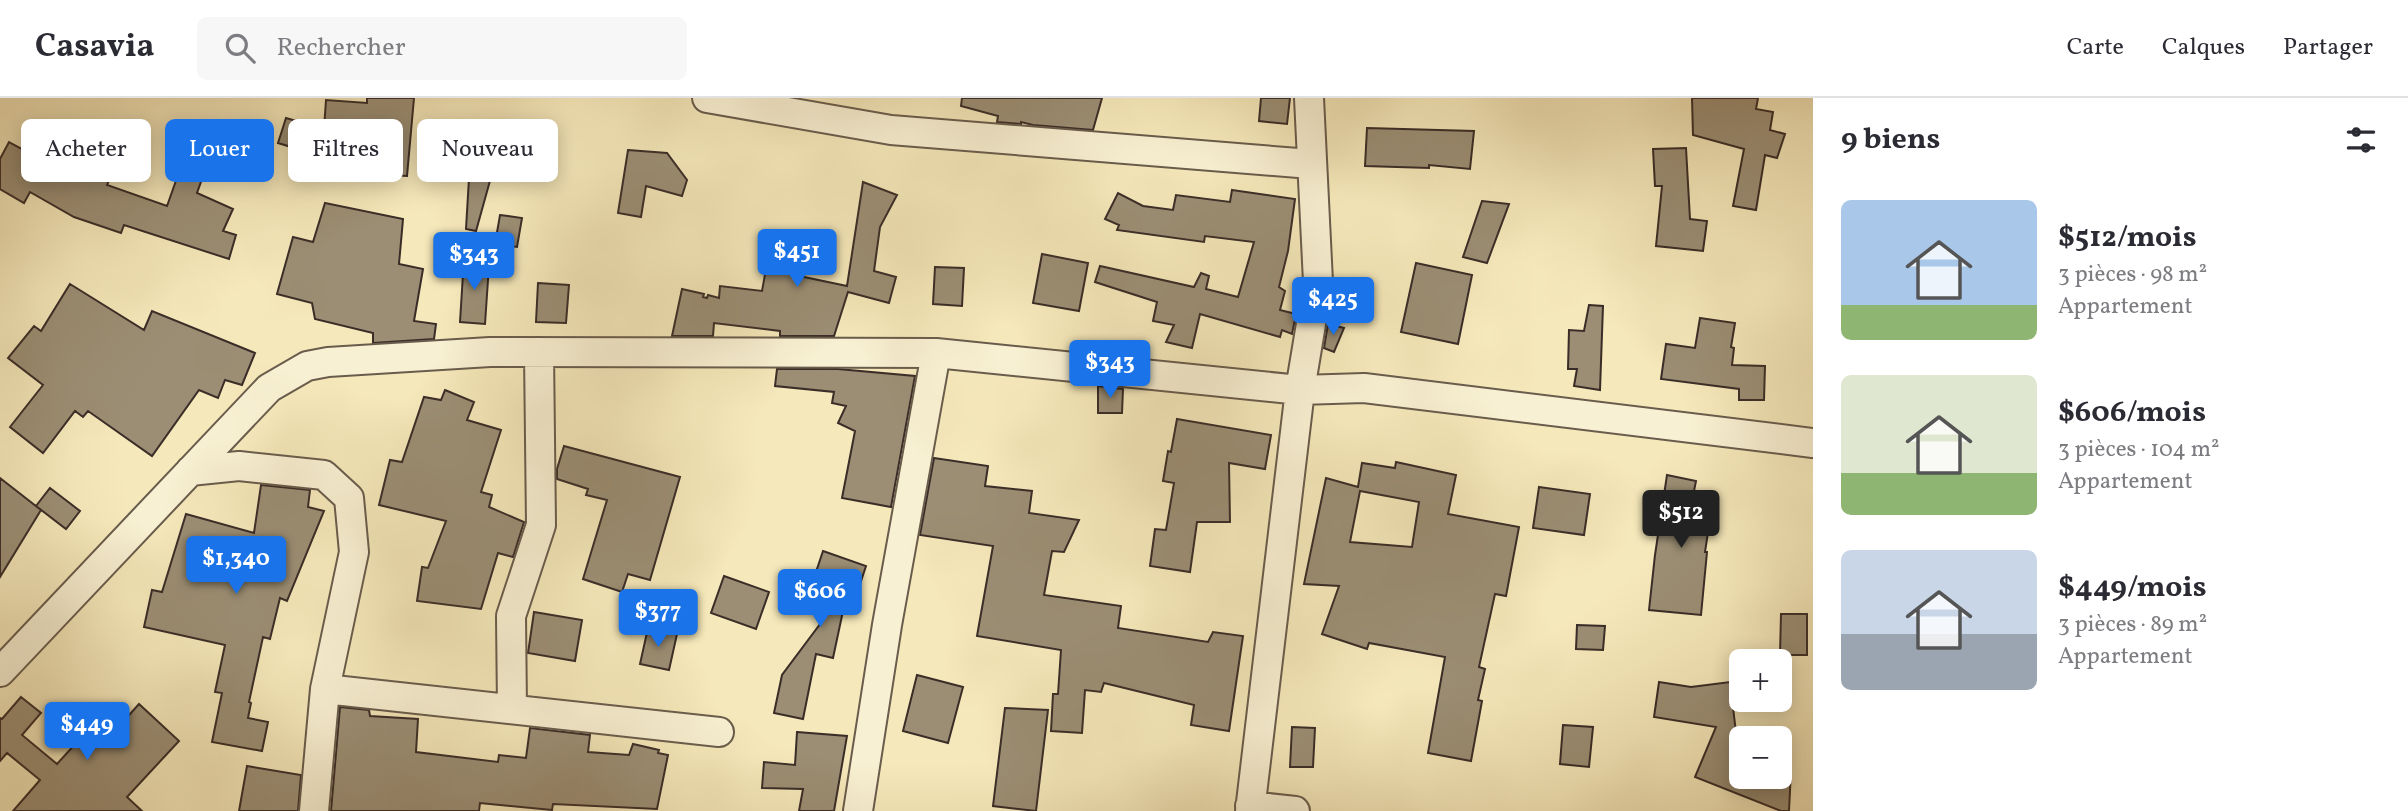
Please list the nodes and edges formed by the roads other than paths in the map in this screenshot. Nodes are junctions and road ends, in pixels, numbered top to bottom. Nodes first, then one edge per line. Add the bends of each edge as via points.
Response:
1 (707, 98) edge
2 (1309, 98) edge
3 (1311, 164) junction
4 (539, 352) junction
5 (936, 353) junction
6 (1300, 390) junction
7 (1813, 443) edge
8 (190, 471) junction
9 (0, 672) edge
10 (325, 689) junction
11 (512, 709) junction
12 (719, 732) dead end
13 (1250, 808) edge
14 (314, 811) edge
15 (859, 811) edge
16 (1295, 811) edge

1 - 3 street via 891,130
2 - 3 street
3 - 6 street via 1318,282
4 - 5 street
4 - 8 street via 307,366 269,388
4 - 11 street via 541,525 511,616
5 - 6 street
5 - 15 street
6 - 7 street via 1364,388
6 - 13 street
8 - 9 street
8 - 10 street via 239,467 324,475 349,498 354,552
10 - 11 street
10 - 14 street
11 - 12 street
13 - 16 street

